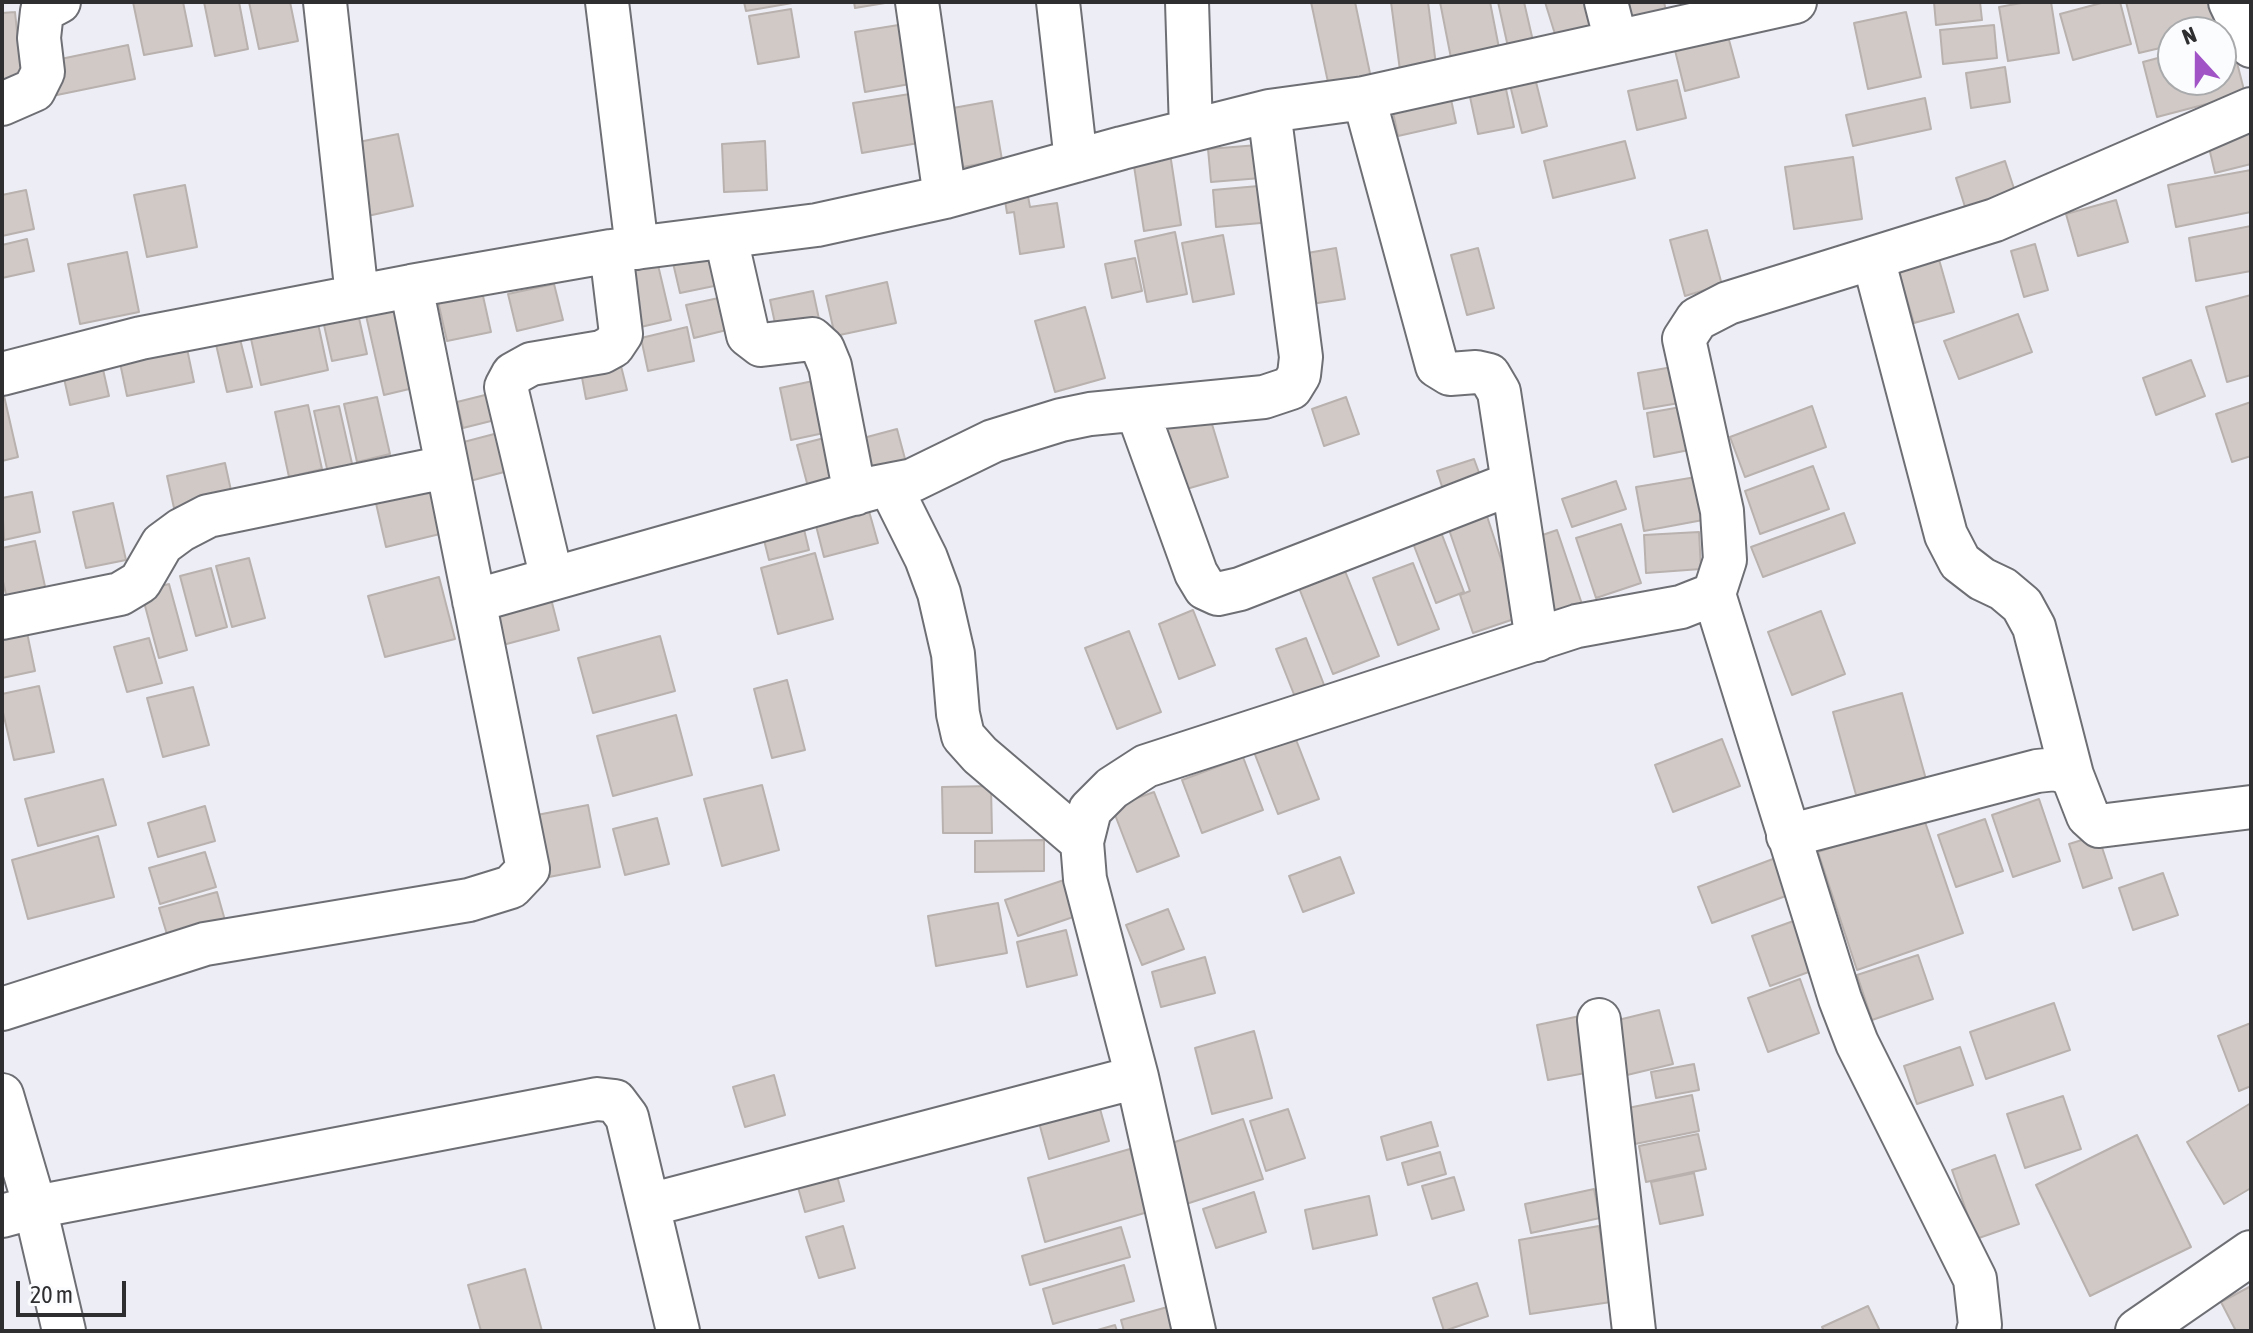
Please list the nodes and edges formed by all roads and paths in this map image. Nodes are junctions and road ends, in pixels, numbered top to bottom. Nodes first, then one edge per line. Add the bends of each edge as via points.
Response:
1 (59, 2) edge
2 (325, 2) edge
3 (607, 2) edge
4 (917, 2) edge
5 (1058, 2) edge
6 (1187, 2) edge
7 (1795, 2) edge
8 (2230, 2) edge
9 (1611, 21) edge
10 (2251, 46) edge
11 (1364, 98) junction
12 (2, 104) edge
13 (2251, 109) edge
14 (1269, 111) junction
15 (1191, 130) junction
16 (1076, 161) junction
17 (945, 197) junction
18 (726, 238) junction
19 (624, 250) junction
20 (1873, 258) junction
21 (411, 286) junction
22 (357, 296) junction
23 (2, 374) edge
24 (1137, 410) junction
25 (446, 467) junction
26 (1513, 483) junction
27 (873, 490) junction
28 (552, 579) junction
29 (1714, 594) junction
30 (474, 601) junction
31 (2, 618) edge
32 (1537, 640) junction
33 (2072, 775) junction
34 (2251, 807) edge
35 (1788, 836) junction
36 (1082, 842) junction
37 (2, 1009) edge
38 (1599, 1020) dead end
39 (1137, 1077) junction
40 (2, 1095) edge
41 (649, 1205) junction
42 (18, 1212) edge
43 (2251, 1253) edge
44 (64, 1331) edge
45 (678, 1331) edge
46 (1194, 1331) edge
47 (1634, 1331) edge
48 (1978, 1331) edge
49 (2138, 1331) edge

1 - 12 street via 42,11 43,72 34,90
2 - 22 street
3 - 19 street
4 - 17 street
5 - 16 street
6 - 15 street
7 - 9 street
8 - 10 street
9 - 11 street
11 - 14 street
11 - 26 street via 1431,351 1437,366 1450,374 1489,375 1499,392
13 - 20 street via 1995,220
14 - 15 street
14 - 24 street via 1301,357 1299,375 1291,388 1264,397
15 - 16 street
16 - 17 street
17 - 18 street
18 - 19 street
18 - 27 street via 748,335 761,345 812,339 823,349
19 - 21 street
19 - 28 street via 621,334 613,346 531,364 513,374 506,387
20 - 29 street via 1728,303 1697,319 1684,339 1722,511 1725,560
20 - 33 street via 1946,535 1960,562 2022,605 2034,627
21 - 22 street
21 - 25 street
22 - 23 street via 141,338
24 - 26 street via 1196,573 1205,588 1218,594
24 - 27 street via 1090,414 1029,429 913,480
25 - 30 street
25 - 31 street via 208,516 162,544 140,582 120,594
26 - 32 street
27 - 28 street
27 - 36 street via 926,558 939,593 963,736
28 - 30 street
29 - 32 street via 1681,607 1577,626
29 - 35 street
30 - 37 street via 528,869 511,887 469,900 205,944
32 - 36 street via 1146,766 1090,810
33 - 34 street via 2088,816 2099,826
33 - 35 street via 2056,769 2037,771
35 - 48 street via 1857,1043 1975,1279
36 - 39 street via 1085,879
38 - 47 street
39 - 41 street
39 - 46 street
40 - 42 street
41 - 42 street via 627,1117 615,1101 597,1099
41 - 45 street
42 - 44 street
43 - 49 main road

